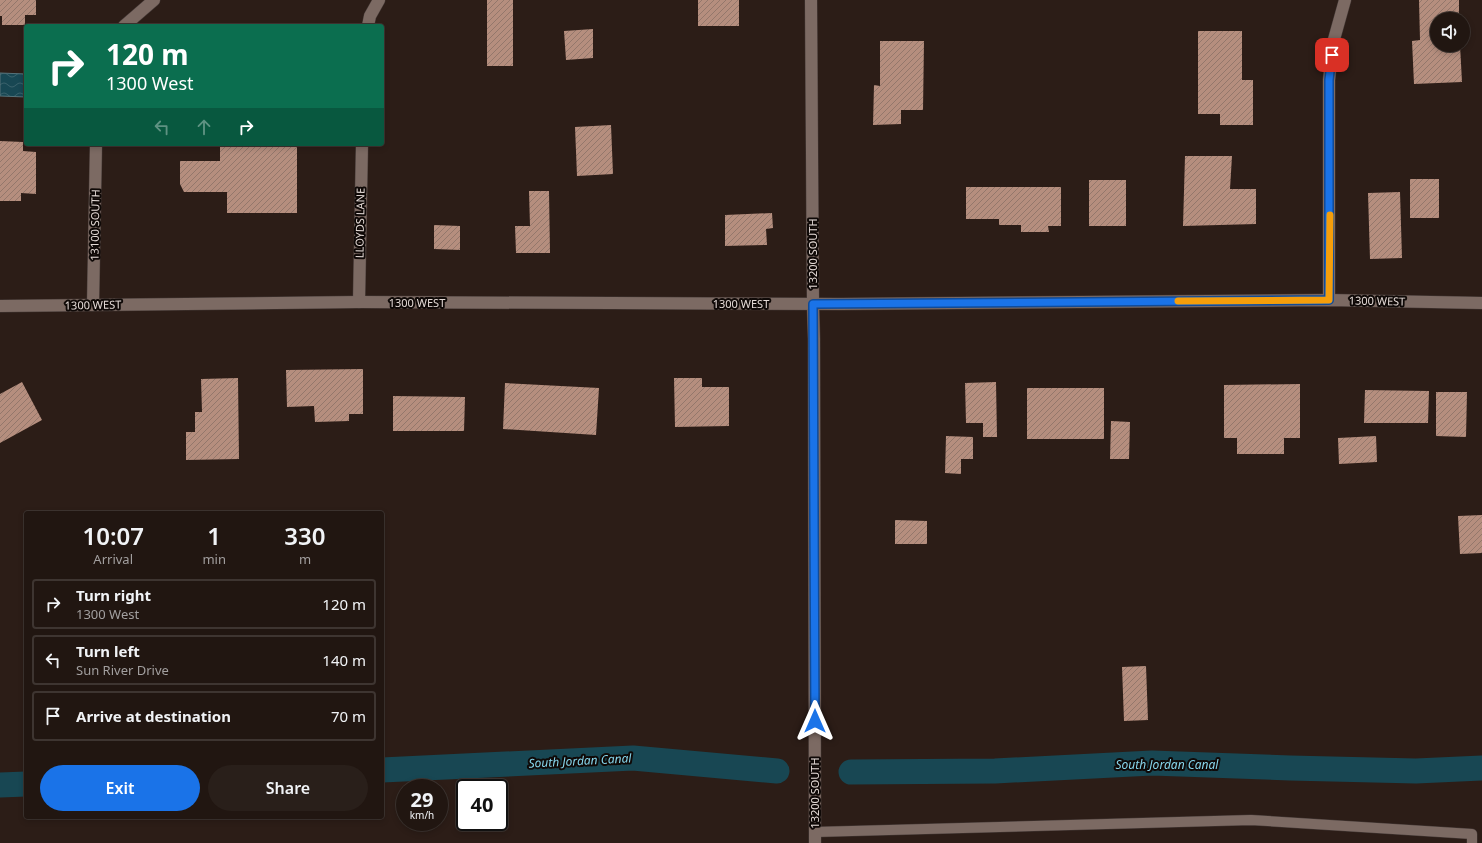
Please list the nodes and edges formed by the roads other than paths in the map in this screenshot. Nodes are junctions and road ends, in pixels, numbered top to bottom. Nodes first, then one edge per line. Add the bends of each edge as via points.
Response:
1 (154, 0) edge
2 (379, 0) edge
3 (811, 0) edge
4 (1345, 0) edge
5 (126, 24) edge
6 (368, 24) edge
7 (96, 146) edge
8 (362, 146) edge
9 (1329, 300) junction
10 (359, 302) junction
11 (1482, 303) edge
12 (813, 304) junction
13 (93, 305) junction
14 (0, 306) edge
15 (815, 838) edge
16 (1472, 843) edge

1 - 5 street
2 - 6 street
3 - 12 street, 13200 SOUTH
4 - 9 street via 1333,43 1329,80
7 - 13 street, 13100 SOUTH
8 - 10 street, LLOYDS LANE
9 - 11 street, 1300 WEST
9 - 12 street, 1300 WEST
10 - 12 street, 1300 WEST
10 - 13 street, 1300 WEST
12 - 15 street, 13200 SOUTH
13 - 14 street, 1300 WEST
15 - 16 lane via 1251,820 1472,834

